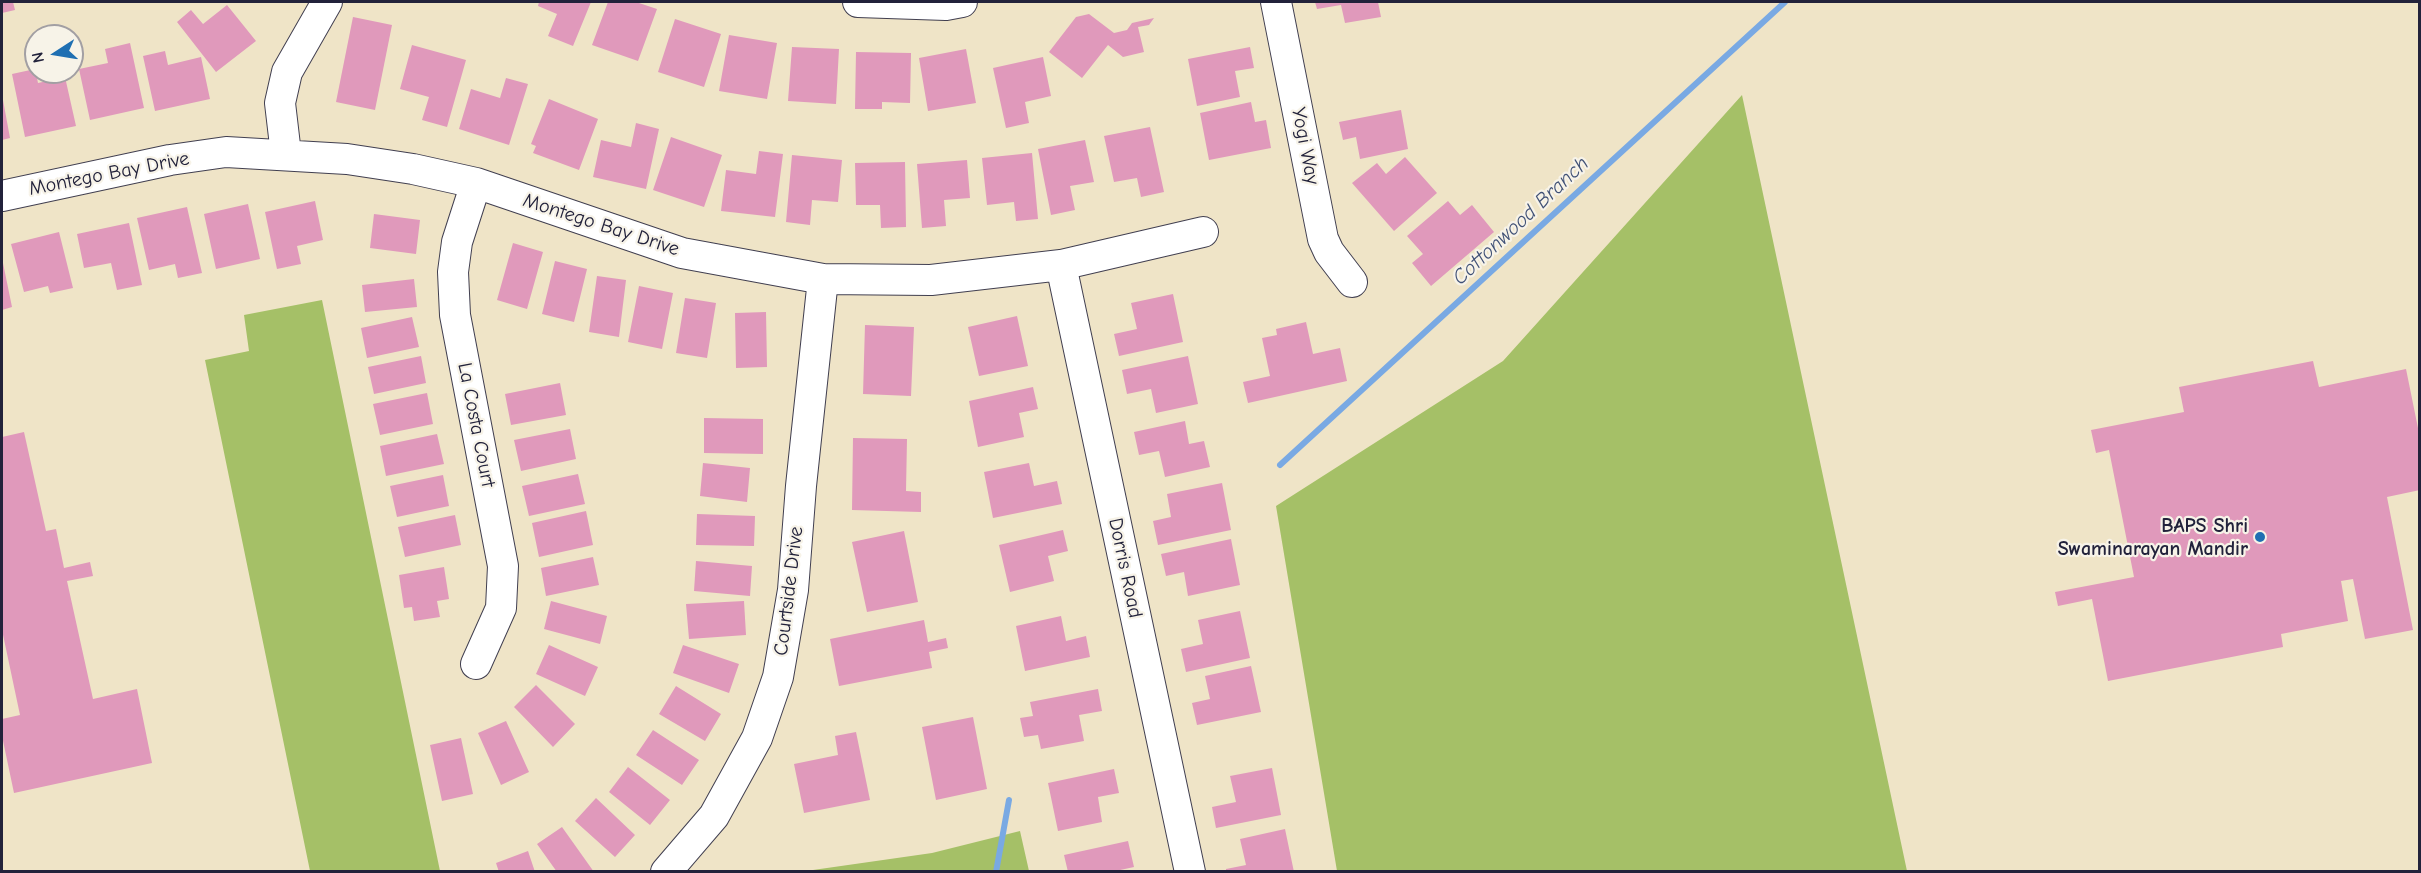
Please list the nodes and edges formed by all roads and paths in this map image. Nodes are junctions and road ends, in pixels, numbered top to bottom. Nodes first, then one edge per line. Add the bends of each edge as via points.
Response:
1 (327, 2) edge
2 (858, 2) edge
3 (962, 2) edge
4 (1276, 2) edge
5 (286, 154) junction
6 (476, 183) junction
7 (2, 196) edge
8 (1203, 232) dead end
9 (1061, 265) junction
10 (823, 279) junction
11 (1352, 282) dead end
12 (476, 664) dead end
13 (666, 872) edge
14 (1190, 872) edge

1 - 5 street via 287,72 280,103
2 - 3 street
4 - 11 street, Yogi Way via 1323,239
5 - 6 street, Montego Bay Drive via 347,159
5 - 7 street, Montego Bay Drive via 226,152 170,160
6 - 10 street, Montego Bay Drive via 682,253
6 - 12 street, La Costa Court via 457,242 454,315 503,566 501,608
8 - 9 street, Montego Bay Drive
9 - 10 street, Montego Bay Drive via 931,280
9 - 14 street, Dorris Road
10 - 13 street, Courtside Drive via 793,590 778,677 757,738 714,816

